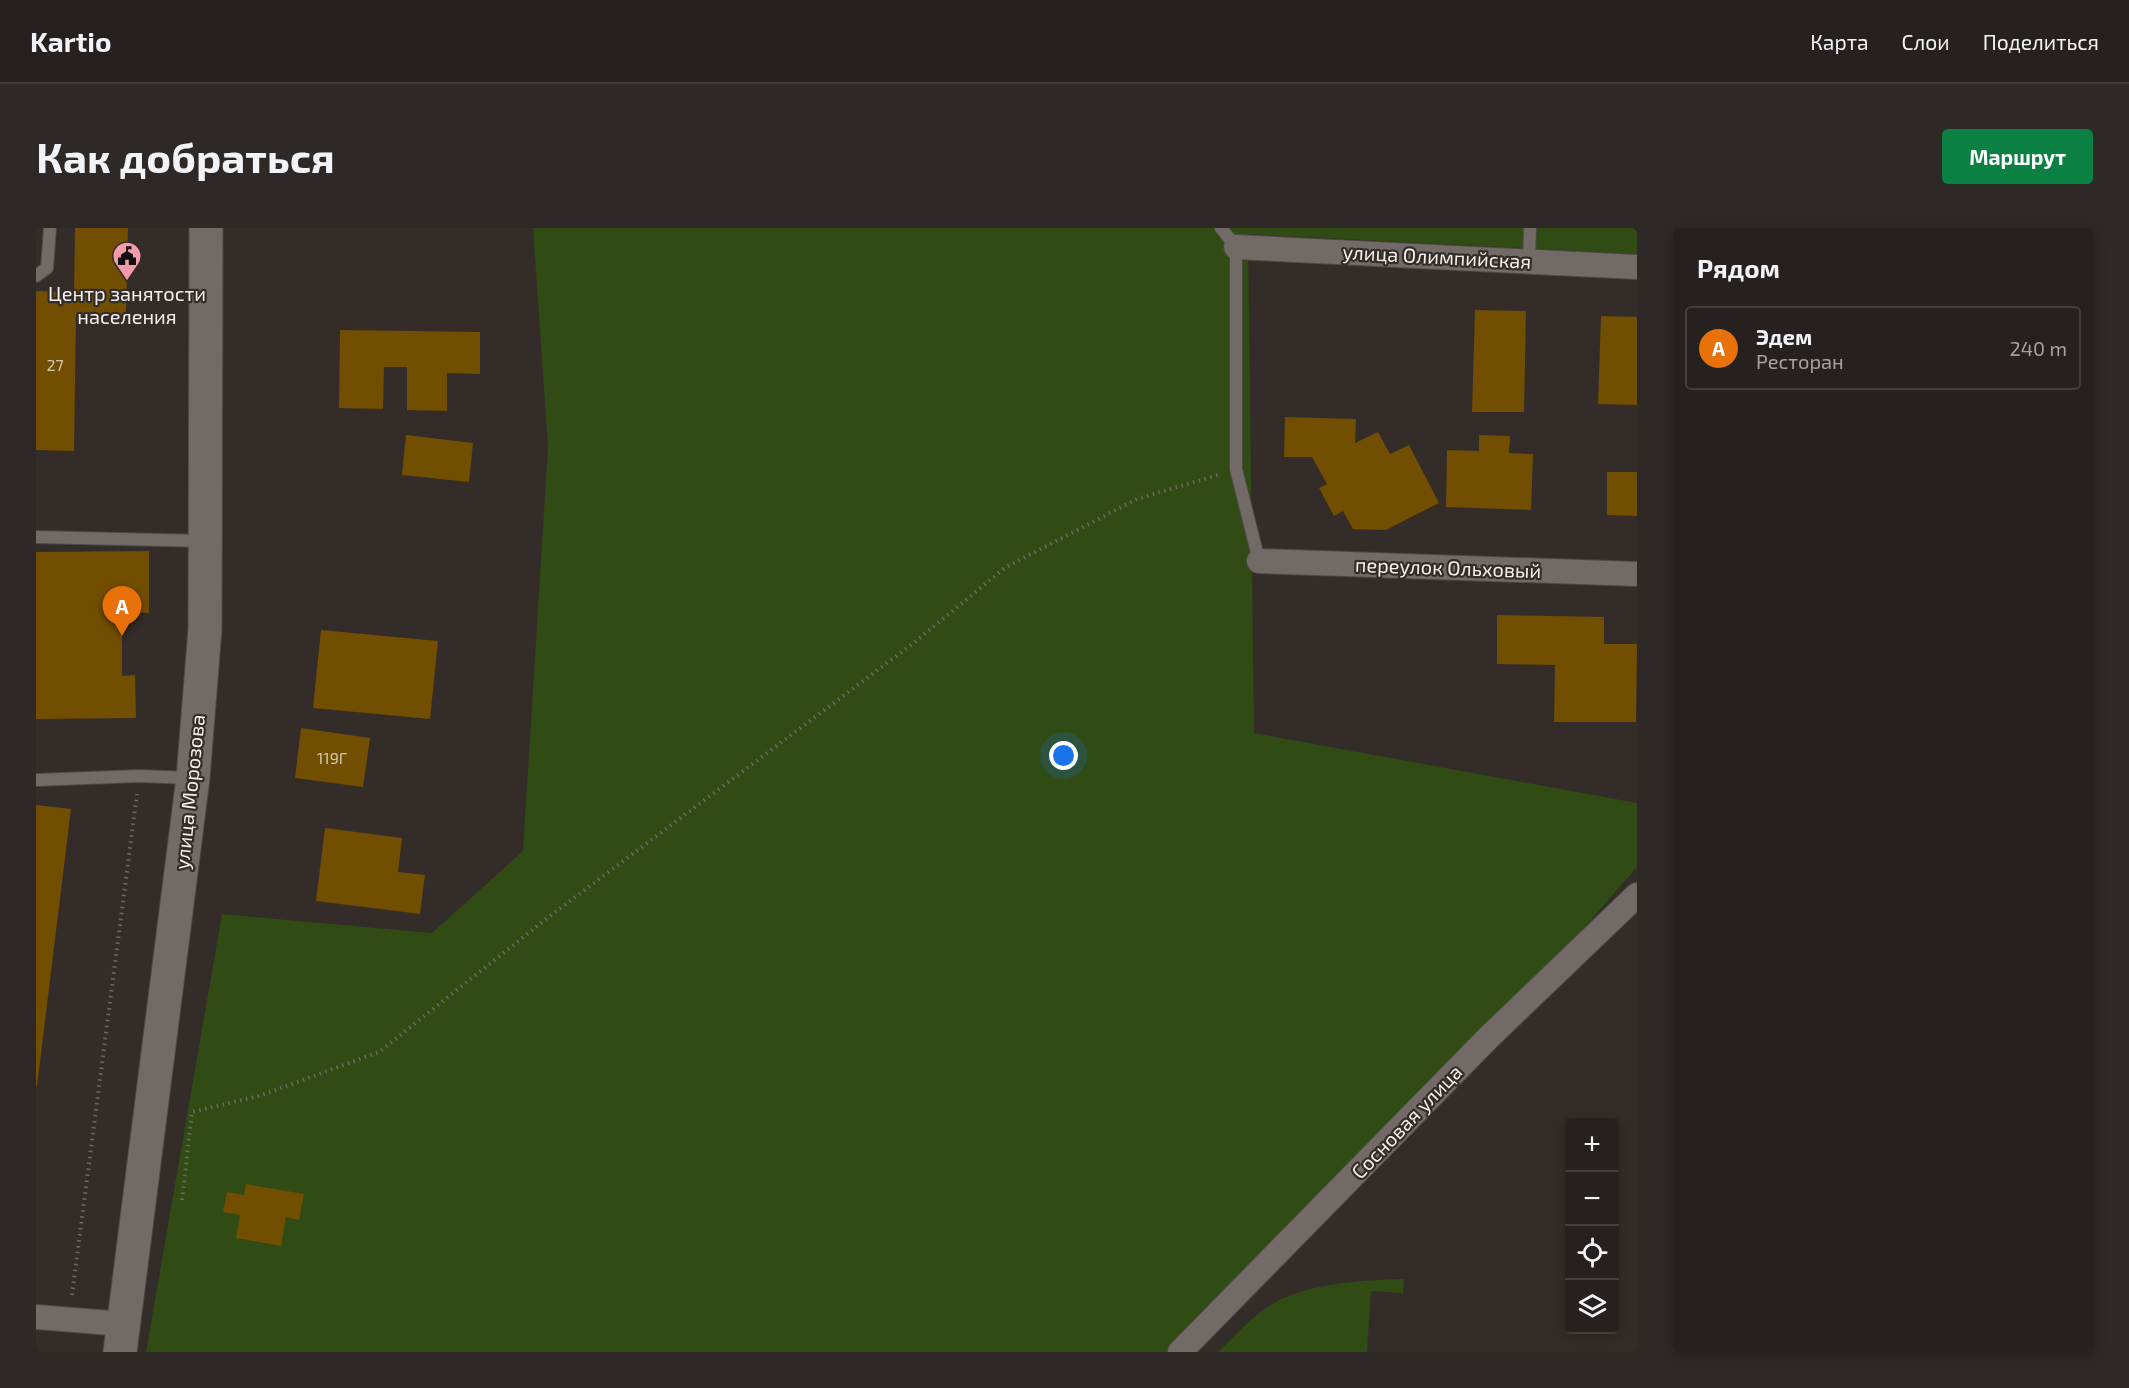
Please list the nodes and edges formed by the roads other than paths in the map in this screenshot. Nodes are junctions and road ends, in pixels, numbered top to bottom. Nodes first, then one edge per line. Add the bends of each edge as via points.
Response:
1 (50, 228) edge
2 (206, 228) edge
3 (1221, 228) edge
4 (1530, 228) edge
5 (1236, 247) junction
6 (1529, 262) junction
7 (1637, 267) edge
8 (36, 276) edge
9 (36, 537) edge
10 (205, 541) junction
11 (1259, 561) joint
12 (1637, 574) edge
13 (193, 778) junction
14 (36, 780) edge
15 (1637, 895) edge
16 (36, 1317) edge
17 (122, 1338) edge
18 (1180, 1352) edge

1 - 8 lane via 47,268
2 - 10 street, улица Морозова
3 - 5 lane
4 - 6 lane
5 - 6 street, улица Олимпийская
5 - 11 lane via 1236,469
6 - 7 street, улица Олимпийская
9 - 10 lane
10 - 13 street, улица Морозова via 205,629
11 - 12 street, переулок Ольховый
13 - 14 lane
13 - 17 street, улица Морозова
15 - 18 street, Сосновая улица via 1490,1036
16 - 17 street via 69,1320

